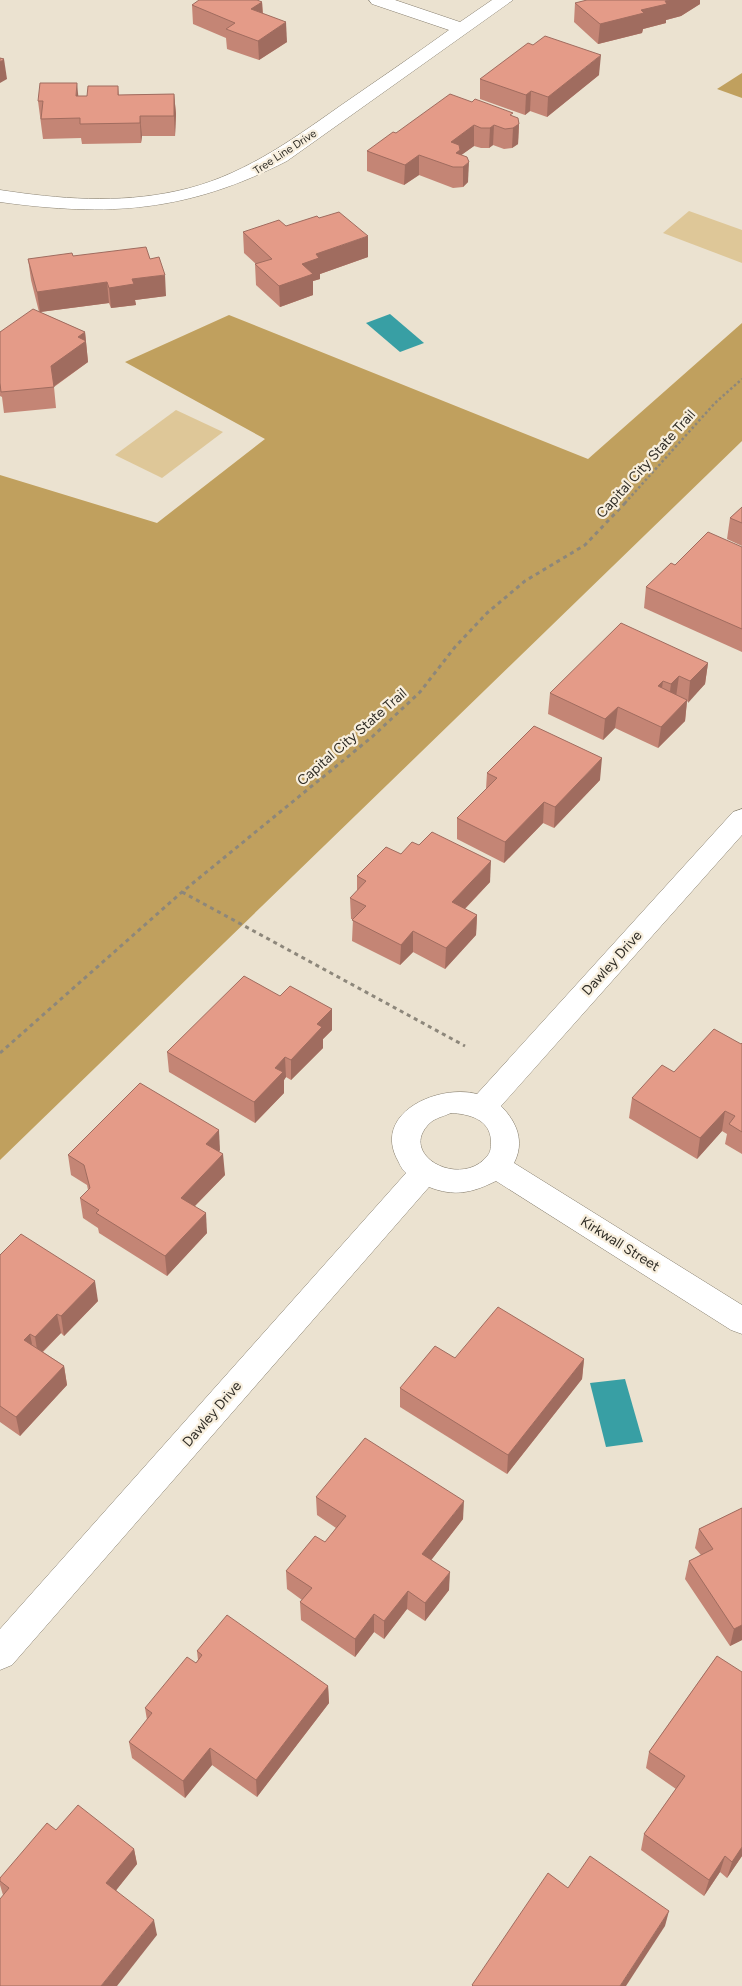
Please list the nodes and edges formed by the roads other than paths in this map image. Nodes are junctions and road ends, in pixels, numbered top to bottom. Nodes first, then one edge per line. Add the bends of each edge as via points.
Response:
1 (378, 0) edge
2 (504, 0) edge
3 (462, 29) junction
4 (0, 196) edge
5 (742, 818) edge
6 (482, 1108) junction
7 (497, 1166) junction
8 (424, 1173) junction
9 (742, 1321) edge
10 (0, 1654) edge

1 - 3 street
2 - 3 street, Tree Line Drive
3 - 4 street, Tree Line Drive via 280,157 222,186 178,198 110,206
5 - 6 street, Dawley Drive
6 - 7 street via 493,1115 506,1134 504,1157
6 - 8 street via 466,1102 449,1102 420,1113 410,1124 405,1137 406,1150
7 - 8 street via 485,1176 454,1183
7 - 9 street, Kirkwall Street
8 - 10 street, Dawley Drive

